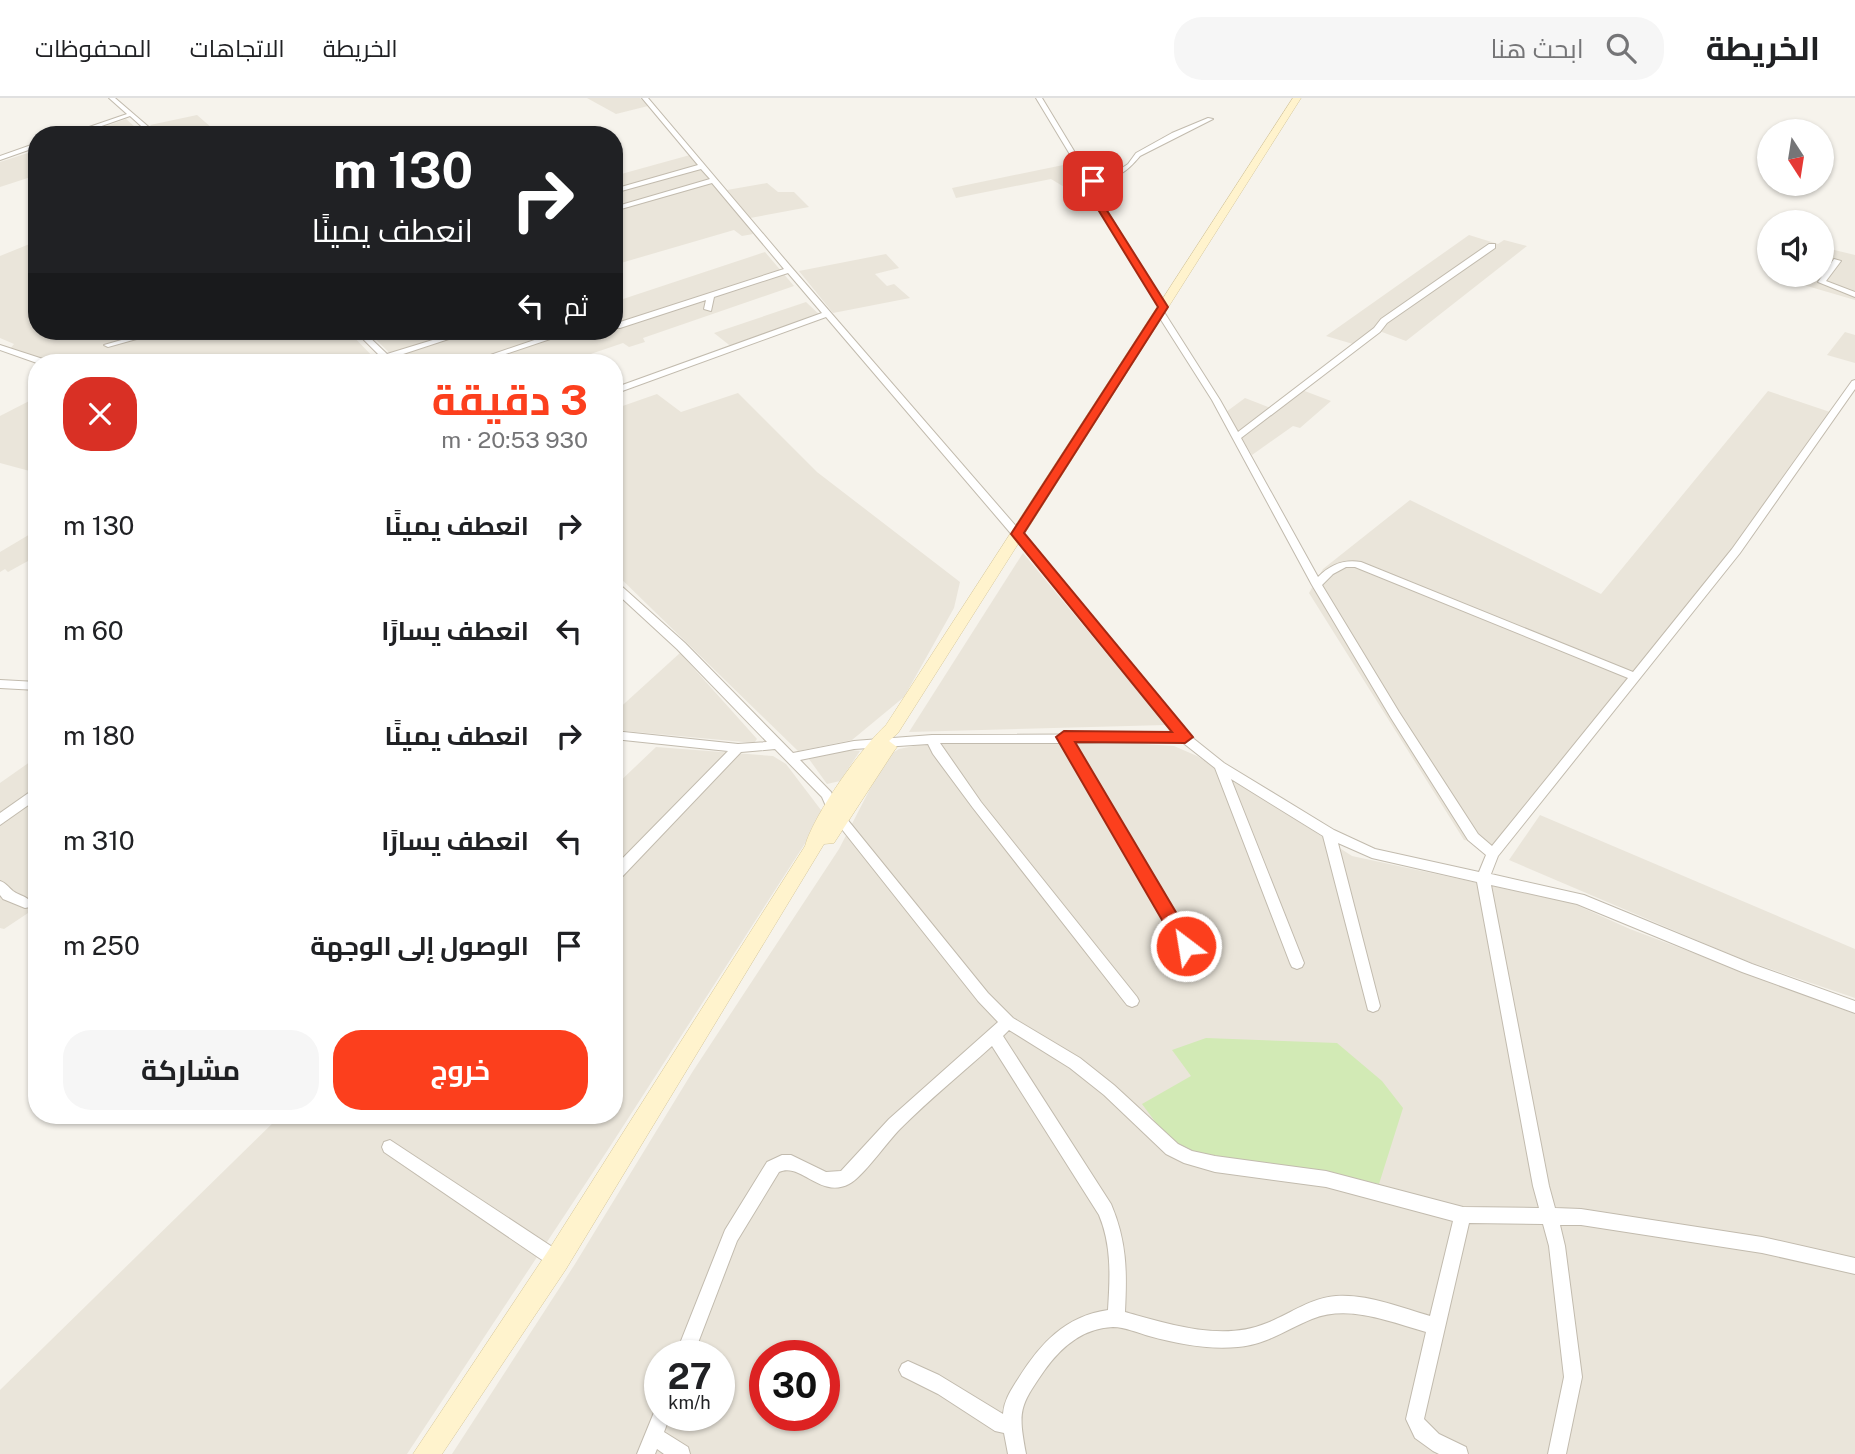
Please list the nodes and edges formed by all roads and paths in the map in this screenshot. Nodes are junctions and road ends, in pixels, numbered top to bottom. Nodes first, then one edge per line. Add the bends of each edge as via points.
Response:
1 (112, 98) edge
2 (645, 98) edge
3 (1039, 98) edge
4 (1297, 98) edge
5 (131, 114) junction
6 (1210, 118) dead end
7 (96, 126) edge
8 (145, 126) edge
9 (28, 148) edge
10 (0, 158) edge
11 (703, 166) junction
12 (714, 180) junction
13 (1089, 181) junction
14 (623, 188) edge
15 (623, 206) edge
16 (1492, 246) dead end
17 (1837, 261) dead end
18 (789, 270) junction
19 (711, 293) junction
20 (1855, 295) edge
21 (708, 309) dead end
22 (1161, 309) junction
23 (828, 314) junction
24 (623, 324) edge
25 (127, 340) edge
26 (368, 340) edge
27 (444, 340) edge
28 (542, 340) edge
29 (108, 345) dead end
30 (0, 347) edge
31 (382, 354) edge
32 (405, 354) edge
33 (499, 354) edge
34 (28, 357) edge
35 (1855, 383) edge
36 (623, 388) edge
37 (1236, 438) junction
38 (1017, 534) junction
39 (1317, 584) junction
40 (623, 593) edge
41 (1635, 677) junction
42 (0, 684) edge
43 (28, 686) edge
44 (623, 736) edge
45 (1064, 737) junction
46 (1185, 737) junction
47 (887, 738) junction
48 (932, 739) junction
49 (778, 745) junction
50 (738, 748) junction
51 (791, 758) junction
52 (1220, 766) junction
53 (28, 799) edge
54 (840, 803) junction
55 (0, 820) edge
56 (1328, 832) junction
57 (1493, 854) junction
58 (623, 867) edge
59 (1483, 877) junction
60 (0, 886) edge
61 (25, 903) dead end
62 (1297, 963) dead end
63 (1199, 967) dead end
64 (1132, 1001) dead end
65 (1373, 1006) dead end
66 (1855, 1007) edge
67 (1008, 1022) junction
68 (995, 1037) junction
69 (390, 1147) dead end
70 (1463, 1215) junction
71 (1548, 1215) junction
72 (557, 1260) junction
73 (1855, 1266) edge
74 (1116, 1318) junction
75 (1436, 1326) junction
76 (690, 1340) edge
77 (908, 1370) dead end
78 (1011, 1424) junction
79 (655, 1431) edge
80 (653, 1436) junction
81 (426, 1454) edge
82 (646, 1454) edge
83 (681, 1454) edge
84 (1017, 1454) edge
85 (1460, 1454) edge
86 (1557, 1454) edge

1 - 5 street
2 - 11 street
3 - 13 street
4 - 22 main road
5 - 7 street
5 - 8 street
6 - 13 street via 1139,153 1122,172
9 - 10 street
11 - 12 street
11 - 14 street
12 - 15 street
12 - 18 street
13 - 22 street via 1090,190
16 - 37 street via 1384,321
17 - 20 street via 1822,282
18 - 19 street
18 - 23 street
19 - 21 street
19 - 24 street
22 - 37 street
22 - 38 main road
23 - 36 street
23 - 38 street
25 - 29 street
26 - 31 street
27 - 32 street
28 - 33 street
30 - 34 street
35 - 41 street via 1736,551
37 - 39 street
38 - 46 street
38 - 47 main road
39 - 41 street via 1339,566 1357,564
39 - 57 street via 1473,837
40 - 49 street
41 - 57 street
42 - 43 street
44 - 50 street
45 - 46 street
45 - 48 street
45 - 63 street
46 - 52 street
47 - 48 street
47 - 51 street
47 - 54 main road
48 - 64 street via 977,805
49 - 50 street
49 - 51 street
50 - 58 street
51 - 54 street
52 - 56 street
52 - 62 street
53 - 55 street
54 - 67 street via 983,997
54 - 72 main road via 830,837 814,847
56 - 59 street via 1373,853
56 - 65 street
57 - 59 street
59 - 66 street via 1579,900
59 - 71 street
60 - 61 street
67 - 68 street
67 - 70 street via 1075,1063 1172,1149 1190,1158 1326,1179
68 - 74 street via 1115,1231 1119,1254
68 - 76 street via 895,1124 846,1178 824,1180 793,1162 773,1167 731,1236
69 - 72 street
70 - 71 street
70 - 75 street
71 - 73 street via 1762,1245
71 - 86 street via 1557,1246 1573,1377
72 - 81 main road
74 - 75 street via 1228,1340 1257,1335 1321,1308 1352,1305
74 - 78 street via 1095,1320 1063,1335 1013,1404
75 - 85 street via 1415,1419 1425,1436
77 - 78 street via 945,1387 1002,1424
78 - 84 street
79 - 80 street
80 - 82 street
80 - 83 street

